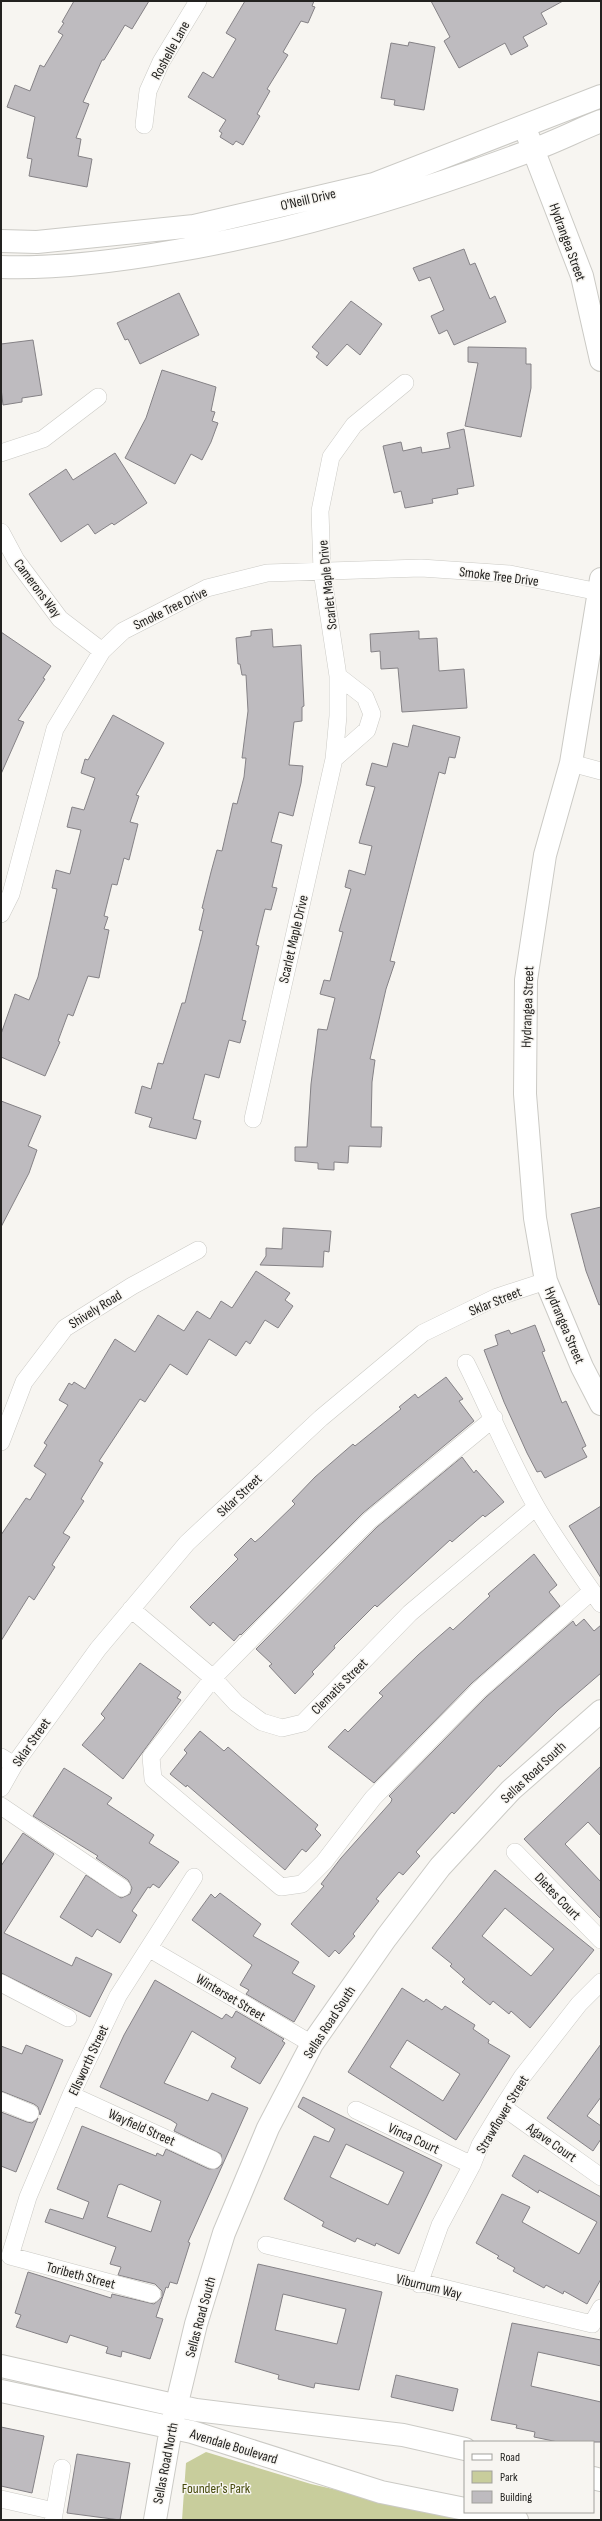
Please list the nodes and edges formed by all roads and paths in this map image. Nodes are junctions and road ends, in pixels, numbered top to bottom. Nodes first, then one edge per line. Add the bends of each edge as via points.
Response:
1 (198, 1) edge
2 (601, 96) edge
3 (601, 121) edge
4 (144, 125) dead end
5 (524, 127) junction
6 (533, 150) junction
7 (1, 242) edge
8 (1, 267) edge
9 (601, 360) edge
10 (405, 383) dead end
11 (98, 397) dead end
12 (1, 453) edge
13 (1, 532) edge
14 (322, 571) junction
15 (600, 586) edge
16 (102, 651) junction
17 (338, 676) junction
18 (334, 759) junction
19 (571, 763) junction
20 (601, 771) edge
21 (1, 914) edge
22 (253, 1119) dead end
23 (198, 1250) dead end
24 (546, 1281) junction
25 (466, 1362) dead end
26 (601, 1404) edge
27 (494, 1418) junction
28 (1, 1442) edge
29 (536, 1507) junction
30 (597, 1598) edge
31 (131, 1609) junction
32 (213, 1678) junction
33 (601, 1711) edge
34 (8, 1761) edge
35 (1, 1788) edge
36 (1, 1806) edge
37 (515, 1852) dead end
38 (194, 1878) dead end
39 (122, 1888) dead end
40 (601, 1940) edge
41 (150, 1949) junction
42 (601, 1982) edge
43 (1, 1983) edge
44 (68, 2018) dead end
45 (312, 2044) junction
46 (71, 2095) junction
47 (1, 2101) edge
48 (503, 2107) junction
49 (356, 2110) dead end
50 (30, 2113) dead end
51 (213, 2160) dead end
52 (472, 2165) junction
53 (601, 2177) edge
54 (266, 2246) dead end
55 (10, 2256) joint
56 (419, 2284) junction
57 (152, 2294) dead end
58 (601, 2308) edge
59 (1, 2366) edge
60 (1, 2391) edge
61 (177, 2406) junction
62 (171, 2428) junction
63 (464, 2449) edge
64 (62, 2468) dead end
65 (1, 2499) edge
66 (464, 2509) edge
67 (483, 2513) edge
68 (53, 2516) edge
69 (155, 2520) edge
70 (517, 2520) edge

1 - 4 street, Roshelle Lane via 161,62 148,90
2 - 5 street, O'Neill Drive
3 - 6 street, O'Neill Drive
5 - 6 street, Hydrangea Street
5 - 7 street, O'Neill Drive via 374,184 194,226 37,242
6 - 8 street, O'Neill Drive via 386,201 288,228 127,259
6 - 9 street, Hydrangea Street via 582,276
10 - 14 street, Scarlet Maple Drive via 354,425 331,457 320,511
11 - 12 street via 43,438
13 - 16 street, Camerons Way via 16,560 60,619
14 - 15 street, Smoke Tree Drive via 421,568 510,574
14 - 16 street, Smoke Tree Drive via 267,574 207,588 123,631
14 - 17 street, Scarlet Maple Drive
15 - 19 street, Hydrangea Street
16 - 21 street, Smoke Tree Drive via 55,729 11,894
17 - 18 street, Scarlet Maple Drive
17 - 18 street via 365,697 372,714 367,730
18 - 22 street, Scarlet Maple Drive
19 - 20 street
19 - 24 street, Hydrangea Street via 545,855 526,980 525,1094 534,1218
23 - 28 street, Shively Road via 132,1286 65,1328 24,1382
24 - 26 street, Hydrangea Street via 582,1368
24 - 31 street, Sklar Street via 497,1297 423,1333 321,1418 187,1543
25 - 27 street
27 - 29 street
27 - 32 street via 370,1520
29 - 30 street via 565,1554
29 - 32 street, Clematis Street via 410,1614 303,1723 282,1728 262,1722 236,1704
30 - 32 street via 479,1690 373,1798 324,1862 302,1884 281,1887 153,1779 150,1757
31 - 32 street, Clematis Street
31 - 34 street, Sklar Street
33 - 45 street, Sellas Road South via 511,1790 440,1867 386,1938
34 - 35 street, Sklar Street
36 - 39 street
37 - 40 street, Dietes Court
38 - 41 street, Ellsworth Street
41 - 45 street, Winterset Street
41 - 46 street, Ellsworth Street via 118,1996
42 - 48 street, Strawflower Street via 570,2016
43 - 44 street
45 - 61 street, Sellas Road South via 268,2128 224,2233 196,2324
46 - 51 street, Wayfield Street
46 - 55 street, Ellsworth Street via 28,2197
47 - 50 street
48 - 52 street, Strawflower Street via 480,2145
48 - 53 street, Agave Court
49 - 52 street, Vinca Court
52 - 56 street, Strawflower Street via 440,2225
54 - 56 street, Viburnum Way
55 - 57 street, Toribeth Street
56 - 58 street, Viburnum Way via 592,2324
59 - 61 street, Avendale Boulevard
60 - 62 street, Avendale Boulevard
61 - 62 street, Sellas Road North
61 - 63 street, Avendale Boulevard via 403,2434
62 - 66 street, Avendale Boulevard via 381,2492
62 - 69 street, Sellas Road North
64 - 68 street
65 - 68 street
67 - 70 street

